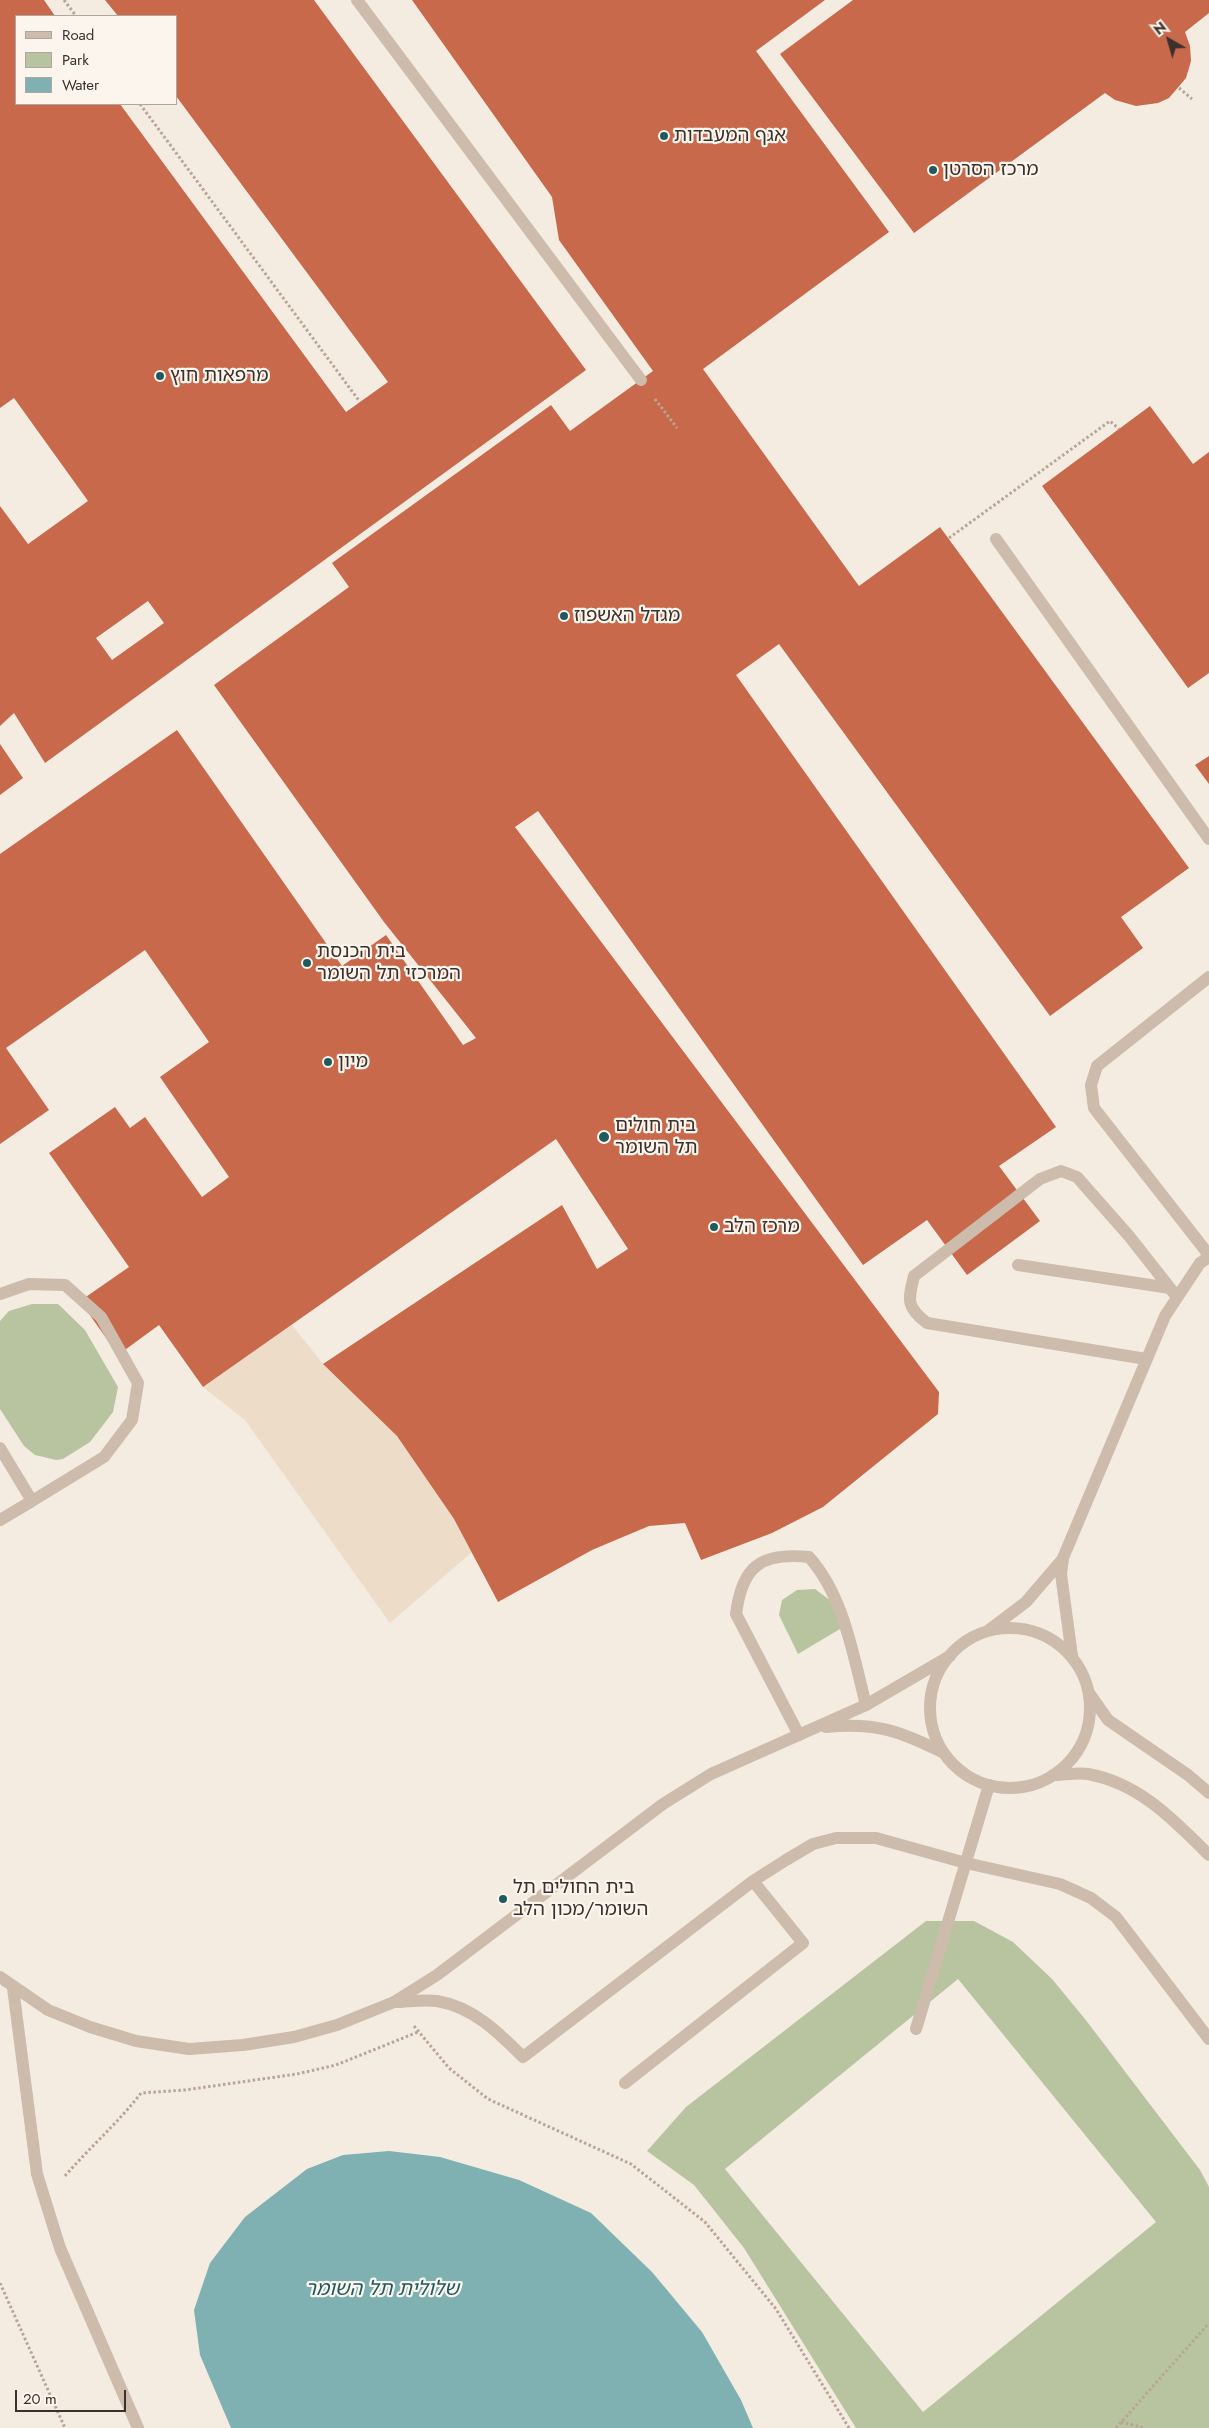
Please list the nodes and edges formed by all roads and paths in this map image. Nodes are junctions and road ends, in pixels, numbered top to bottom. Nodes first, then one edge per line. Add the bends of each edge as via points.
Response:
1 (64, 0) edge
2 (357, 0) edge
3 (75, 15) edge
4 (1179, 88) dead end
5 (1192, 99) dead end
6 (141, 105) edge
7 (641, 380) joint
8 (360, 402) dead end
9 (677, 428) dead end
10 (1119, 429) dead end
11 (949, 538) dead end
12 (996, 539) dead end
13 (1209, 839) edge
14 (1209, 977) edge
15 (1209, 1256) edge
16 (1018, 1265) dead end
17 (1173, 1292) junction
18 (0, 1294) edge
19 (1146, 1359) junction
20 (0, 1448) edge
21 (32, 1501) junction
22 (0, 1520) edge
23 (1063, 1558) junction
24 (989, 1630) junction
25 (950, 1656) junction
26 (1072, 1656) junction
27 (1089, 1693) junction
28 (866, 1704) junction
29 (816, 1728) junction
30 (799, 1735) junction
31 (944, 1753) junction
32 (1053, 1775) junction
33 (989, 1785) junction
34 (1209, 1793) edge
35 (1209, 1855) edge
36 (966, 1863) junction
37 (753, 1881) junction
38 (0, 1977) edge
39 (13, 1988) junction
40 (394, 2002) junction
41 (916, 2029) dead end
42 (419, 2032) junction
43 (1209, 2039) edge
44 (624, 2083) dead end
45 (45, 2199) junction
46 (0, 2283) edge
47 (1209, 2322) edge
48 (1121, 2422) junction
49 (66, 2428) edge
50 (138, 2428) edge
51 (849, 2428) edge
52 (1116, 2428) edge
53 (1145, 2428) edge

1 - 3 path
2 - 7 street
4 - 5 path
6 - 8 path
7 - 9 path
10 - 11 path via 1110,421
12 - 13 street
14 - 15 street via 1097,1066 1091,1085 1094,1108
15 - 17 street
16 - 17 street
17 - 19 street
17 - 19 street via 1077,1177 1061,1171 1040,1179 914,1276 909,1298 913,1312 927,1323
18 - 21 street via 29,1284 65,1285 101,1317 138,1383 132,1420 104,1457
19 - 23 street
20 - 21 street
21 - 22 street
23 - 24 street via 1026,1602
23 - 26 street via 1061,1574
24 - 25 street via 968,1640
24 - 26 street via 1012,1628 1034,1631 1055,1641
25 - 28 street
25 - 31 street via 936,1678 930,1704 933,1730
26 - 27 street via 1083,1673
27 - 32 street via 1090,1717 1084,1740 1071,1760
27 - 34 street via 1114,1724
28 - 29 street
28 - 30 street via 831,1589 820,1570 809,1557 786,1554 761,1563 747,1573 738,1591 736,1614
29 - 30 street
29 - 31 street via 850,1724 898,1731
30 - 40 street via 711,1774 663,1804 437,1975
31 - 33 street via 964,1773
32 - 33 street via 1033,1784 1011,1788
32 - 35 street via 1086,1774 1137,1792 1157,1806
33 - 36 street
36 - 37 street via 876,1838 836,1838 813,1844
36 - 41 street
36 - 43 street via 1060,1884 1091,1898 1116,1917
37 - 40 street via 523,2057 481,2018 459,2008 436,2001
37 - 44 street via 802,1943
38 - 39 street
39 - 40 street via 48,2010 90,2027 136,2041 188,2049 294,2037 337,2025
39 - 45 street via 38,2174
40 - 42 path
42 - 45 path via 336,2065 297,2074 141,2093 120,2120 90,2146
42 - 51 path via 450,2068 488,2099 631,2164 705,2222 776,2309
45 - 50 street via 60,2248
46 - 49 path
47 - 48 path
48 - 52 path
48 - 53 path

